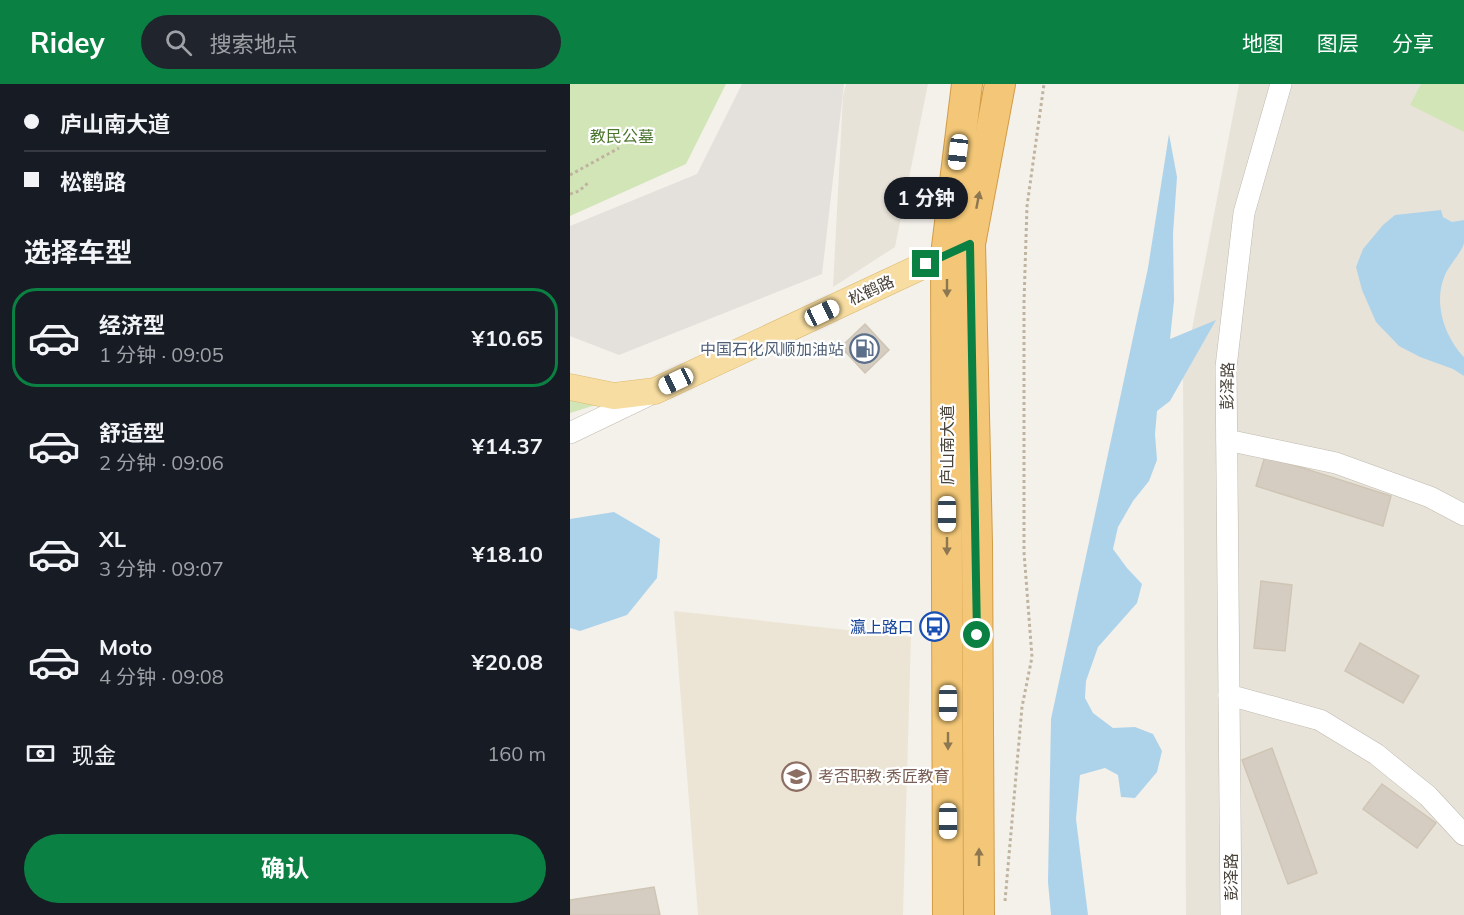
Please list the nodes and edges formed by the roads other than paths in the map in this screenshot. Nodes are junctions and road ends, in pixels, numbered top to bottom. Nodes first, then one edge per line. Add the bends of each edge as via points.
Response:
1 (967, 84) edge
2 (1000, 84) edge
3 (1281, 84) edge
4 (958, 249) junction
5 (570, 387) edge
6 (655, 391) junction
7 (570, 433) edge
8 (1227, 440) junction
9 (1464, 515) edge
10 (1229, 695) junction
11 (1464, 835) edge
12 (992, 909) edge
13 (948, 915) edge
14 (1231, 915) edge

1 - 4 highway, 庐山南大道
4 -> 2 highway, 庐山南大道
3 - 8 street, 彭泽路 via 1244,213 1226,367
4 - 6 main road, 松鹤路
12 -> 4 highway, 庐山南大道
4 -> 13 highway, 庐山南大道
5 - 6 main road, 松鹤路 via 614,396
6 - 7 street
8 - 9 street via 1335,463 1430,497
8 - 10 street, 彭泽路
10 - 11 street via 1320,720 1376,753 1428,796
10 - 14 street, 彭泽路

